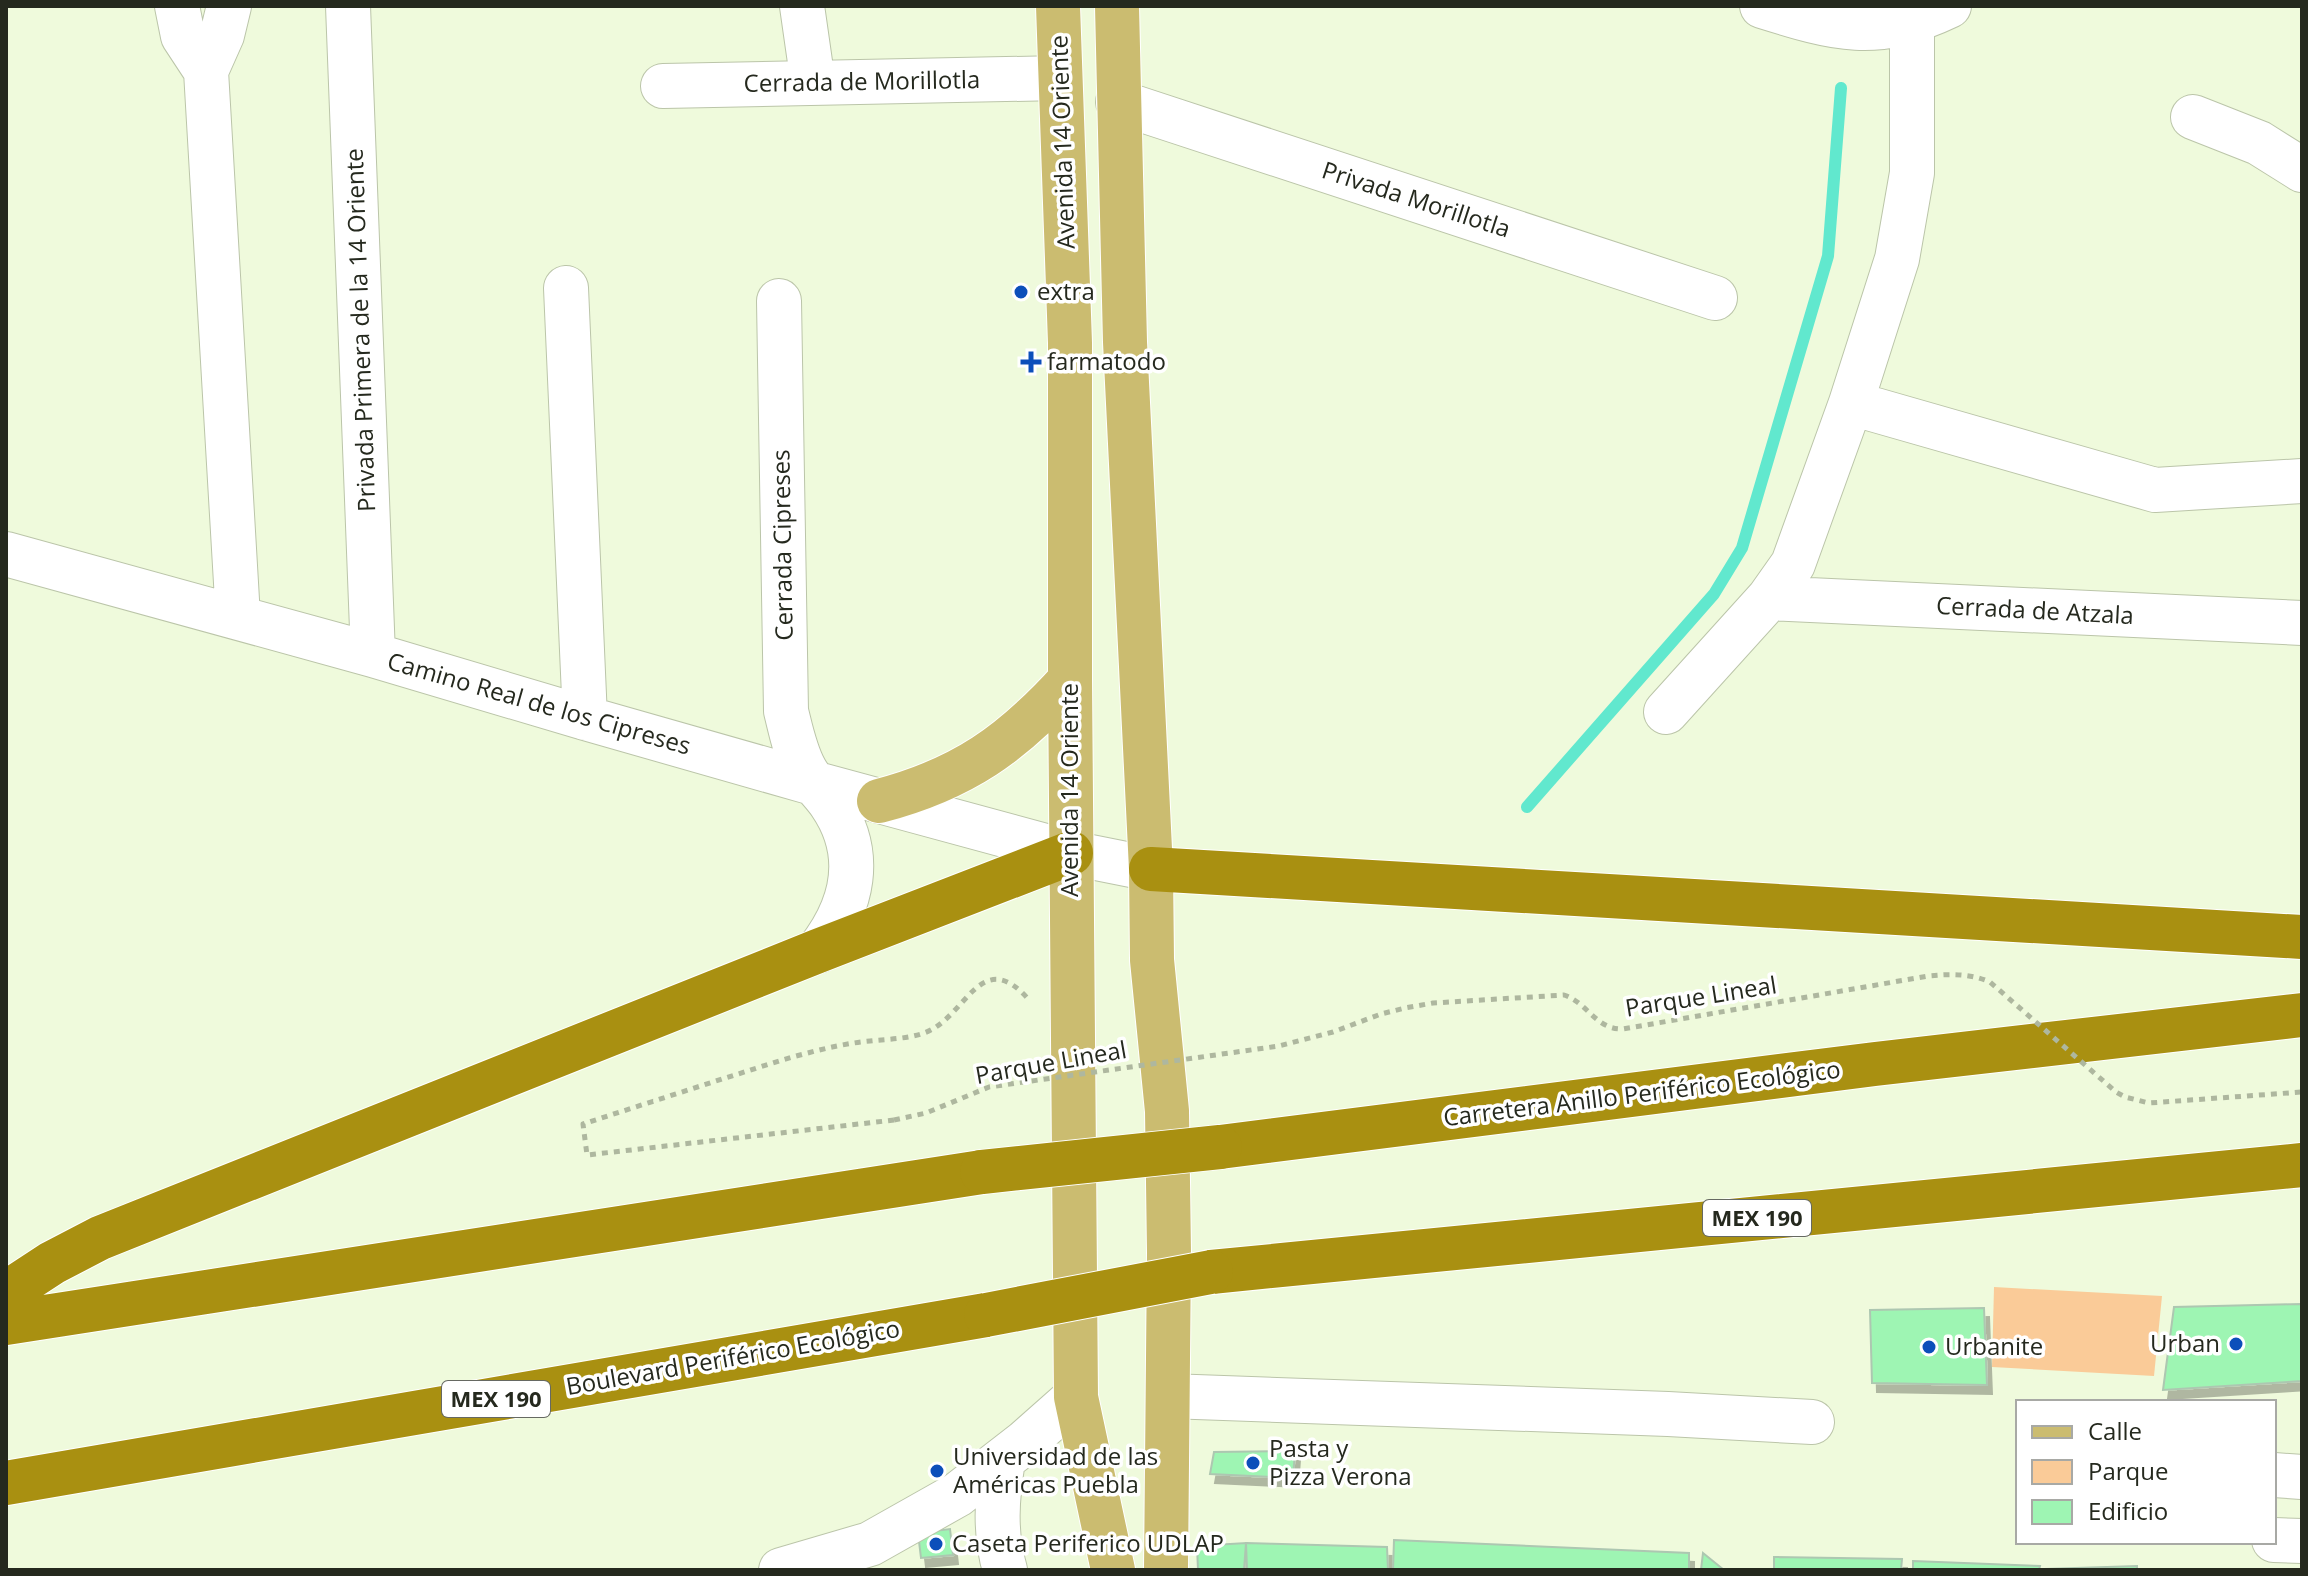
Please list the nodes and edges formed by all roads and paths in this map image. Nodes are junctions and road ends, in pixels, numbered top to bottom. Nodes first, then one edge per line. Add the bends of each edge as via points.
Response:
1 (177, 6) edge
2 (229, 6) edge
3 (348, 6) edge
4 (802, 6) edge
5 (1058, 6) edge
6 (1117, 6) edge
7 (1762, 6) edge
8 (1930, 14) edge
9 (206, 71) junction
10 (1060, 78) junction
11 (813, 83) junction
12 (663, 86) dead end
13 (1118, 102) junction
14 (2193, 117) dead end
15 (2302, 170) edge
16 (566, 288) dead end
17 (1715, 298) dead end
18 (779, 301) dead end
19 (1125, 342) junction
20 (1070, 343) junction
21 (1851, 403) junction
22 (2302, 481) edge
23 (6, 554) edge
24 (1769, 598) junction
25 (238, 617) junction
26 (2302, 623) edge
27 (373, 655) junction
28 (1070, 680) junction
29 (1666, 712) dead end
30 (585, 718) junction
31 (813, 783) junction
32 (879, 801) junction
33 (1071, 853) junction
34 (1151, 869) junction
35 (2302, 937) edge
36 (818, 951) junction
37 (2302, 1015) edge
38 (2302, 1092) edge
39 (894, 1120) dead end
40 (2292, 1168) edge
41 (6, 1293) edge
42 (6, 1323) edge
43 (1168, 1396) junction
44 (1076, 1397) junction
45 (1812, 1422) dead end
46 (1003, 1460) junction
47 (2276, 1475) edge
48 (2302, 1477) edge
49 (6, 1483) edge
50 (957, 1495) junction
51 (2276, 1540) edge
52 (2302, 1541) edge
53 (831, 1564) edge
54 (781, 1570) edge
55 (976, 1570) edge
56 (1005, 1570) edge
57 (1113, 1570) edge
58 (1166, 1570) edge

1 - 9 street via 183,36
2 - 9 street
3 - 27 street, Privada Primera de la 14 Oriente
4 - 11 street
5 - 10 main road, Avenida 14 Oriente
6 - 13 main road
7 - 8 street via 1857,30
8 - 21 street via 1897,259
9 - 25 street
10 - 11 street, Cerrada de Morillotla
10 - 20 main road, Avenida 14 Oriente
11 - 12 street, Cerrada de Morillotla
13 - 17 street, Privada Morillotla
13 - 19 main road
14 - 15 street via 2259,143
16 - 30 street
18 - 31 street, Cerrada Cipreses via 786,711 799,758
19 - 20 main road
19 - 34 main road
20 - 28 main road, Avenida 14 Oriente
21 - 22 street via 2155,490
21 - 24 street via 1793,564
23 - 25 street, Camino Real de los Cipreses
24 - 26 street, Cerrada de Atzala
24 - 29 street
25 - 27 street, Camino Real de los Cipreses
27 - 30 street, Camino Real de los Cipreses
28 - 32 main road via 1016,735 984,757 951,776
28 - 33 main road, Avenida 14 Oriente
30 - 31 street, Camino Real de los Cipreses
31 - 32 street, Camino Real de los Cipreses
31 - 36 street, Cerrada Cipreses via 843,827 852,879 835,930
32 - 33 street, Camino Real de los Cipreses
33 - 34 street, Camino Real de los Cipreses
33 - 36 highway
33 - 44 main road, Avenida 14 Oriente
34 - 35 highway
34 - 43 main road via 1152,960 1167,1111
36 - 41 highway via 100,1238
37 - 42 highway, Carretera Anillo Periférico Ecológico, bridge via 982,1172
38 - 39 path, Parque Lineal, bridge via 2136,1101 2116,1092 1990,982 1952,974 1623,1029 1600,1024 1564,995 1433,1003 1279,1046 989,1087
40 - 49 highway, Boulevard Periférico Ecológico / MEX 190, bridge via 1211,1272
43 - 45 street
43 - 58 main road
44 - 46 street
44 - 57 main road, Avenida 14 Oriente
46 - 50 street
46 - 56 street via 997,1510
47 - 48 street
50 - 53 street
50 - 55 street via 976,1531
51 - 52 street
53 - 54 street

